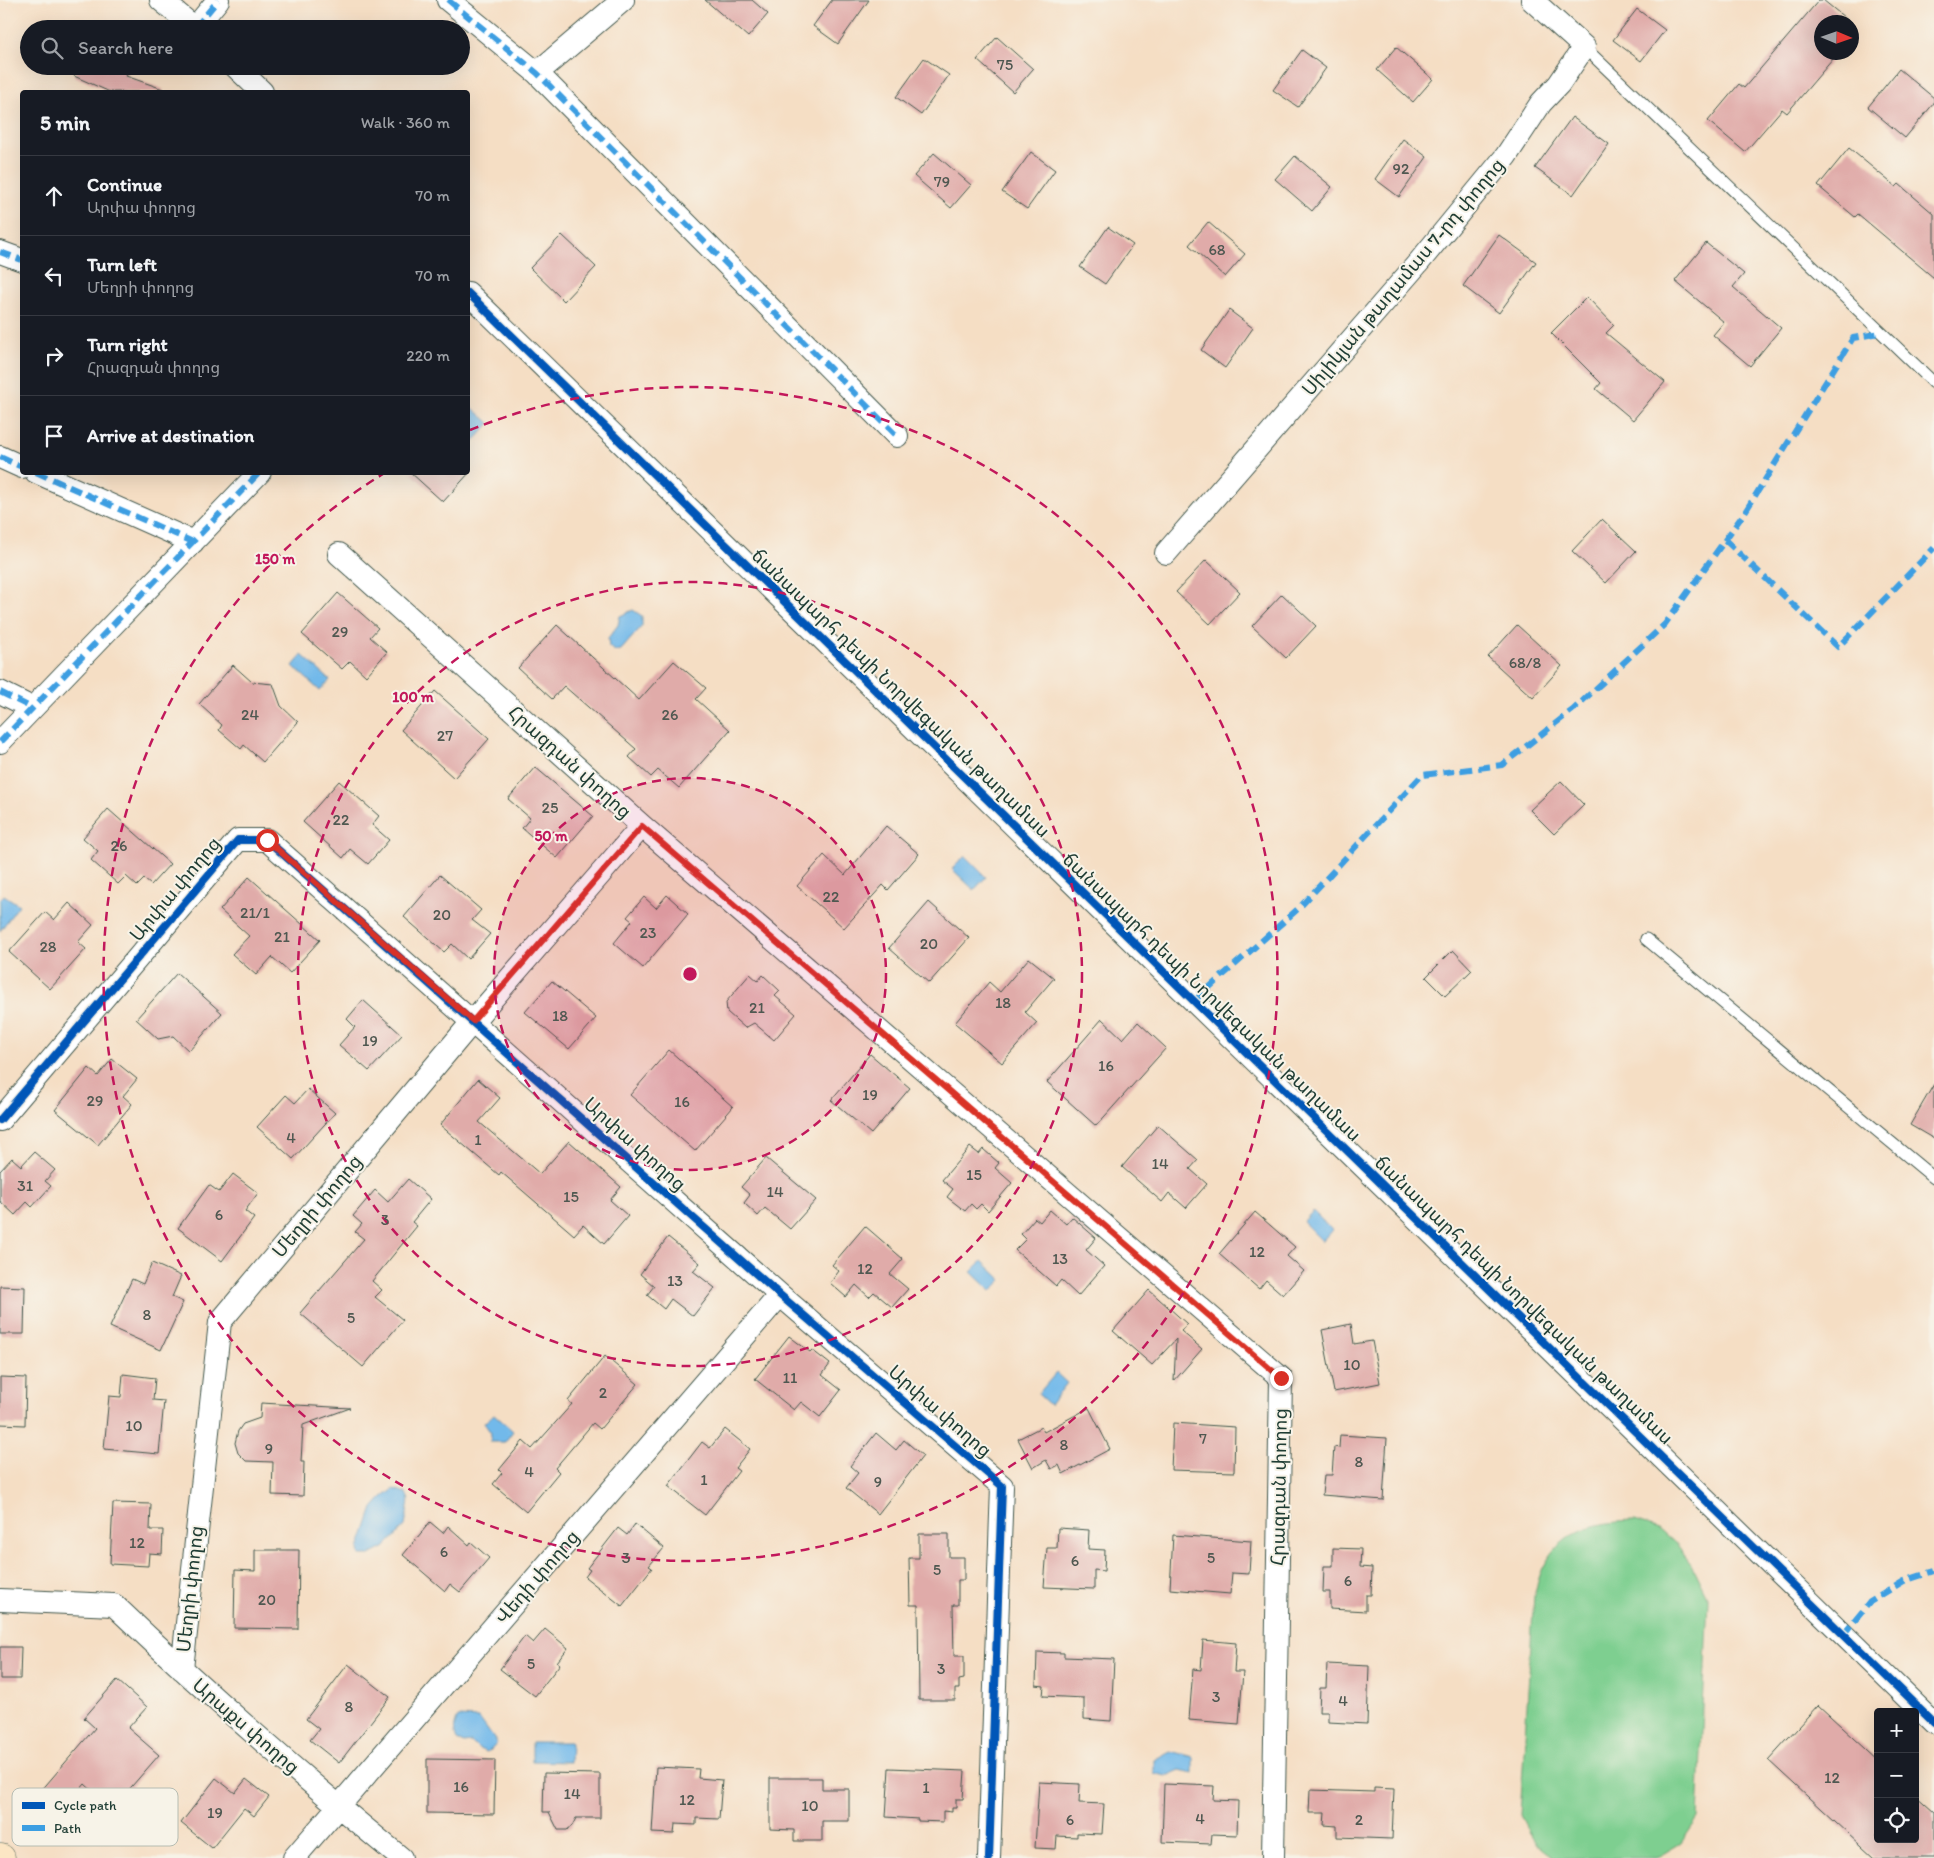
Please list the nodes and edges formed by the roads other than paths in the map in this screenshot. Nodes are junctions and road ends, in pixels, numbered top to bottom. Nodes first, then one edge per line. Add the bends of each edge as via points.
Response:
1 (161, 0) edge
2 (218, 0) edge
3 (448, 0) edge
4 (623, 0) edge
5 (1532, 0) edge
6 (186, 20) edge
7 (202, 20) edge
8 (1584, 47) junction
9 (537, 73) junction
10 (244, 75) edge
11 (260, 90) edge
12 (0, 252) edge
13 (20, 259) edge
14 (470, 295) edge
15 (1934, 383) edge
16 (896, 436) dead end
17 (0, 457) edge
18 (20, 466) edge
19 (43, 475) edge
20 (257, 475) edge
21 (193, 542) junction
22 (339, 554) dead end
23 (1166, 554) dead end
24 (0, 692) edge
25 (32, 708) junction
26 (0, 742) edge
27 (642, 826) junction
28 (1646, 939) dead end
29 (473, 1021) junction
30 (0, 1120) edge
31 (1934, 1178) edge
32 (780, 1295) junction
33 (0, 1600) edge
34 (182, 1669) junction
35 (1934, 1723) edge
36 (338, 1807) junction
37 (294, 1858) edge
38 (401, 1858) edge
39 (989, 1858) edge
40 (1273, 1858) edge

1 - 6 street
2 - 7 street
3 - 9 street
4 - 9 street
5 - 8 street
8 - 15 lane
8 - 23 street, Սիլիկյան թաղամաս 7-րդ փողոց via 1506,156 1419,262
9 - 16 street
10 - 11 street
12 - 13 street
14 - 35 street, ճանապարհ դեպի Նորվեգական թաղամաս
17 - 18 street
19 - 21 street
20 - 21 street
21 - 25 street
22 - 27 street, Հրազդան փողոց
24 - 25 street
25 - 26 street
27 - 29 street, Մեղրի փողոց
27 - 40 street, Հրազդան փողոց via 1281,1378
28 - 31 lane
29 - 30 street, Արփա փողոց via 267,840 238,840
29 - 32 street, Արփա փողոց
29 - 34 street, Մեղրի փողոց via 220,1322
32 - 36 street, Վեդի փողոց
32 - 39 street, Արփա փողոց via 1002,1486
33 - 34 street, Արաքս փողոց via 114,1605
34 - 36 street, Արաքս փողոց
36 - 37 street, Վեդի փողոց
36 - 38 street, Արաքս փողոց

